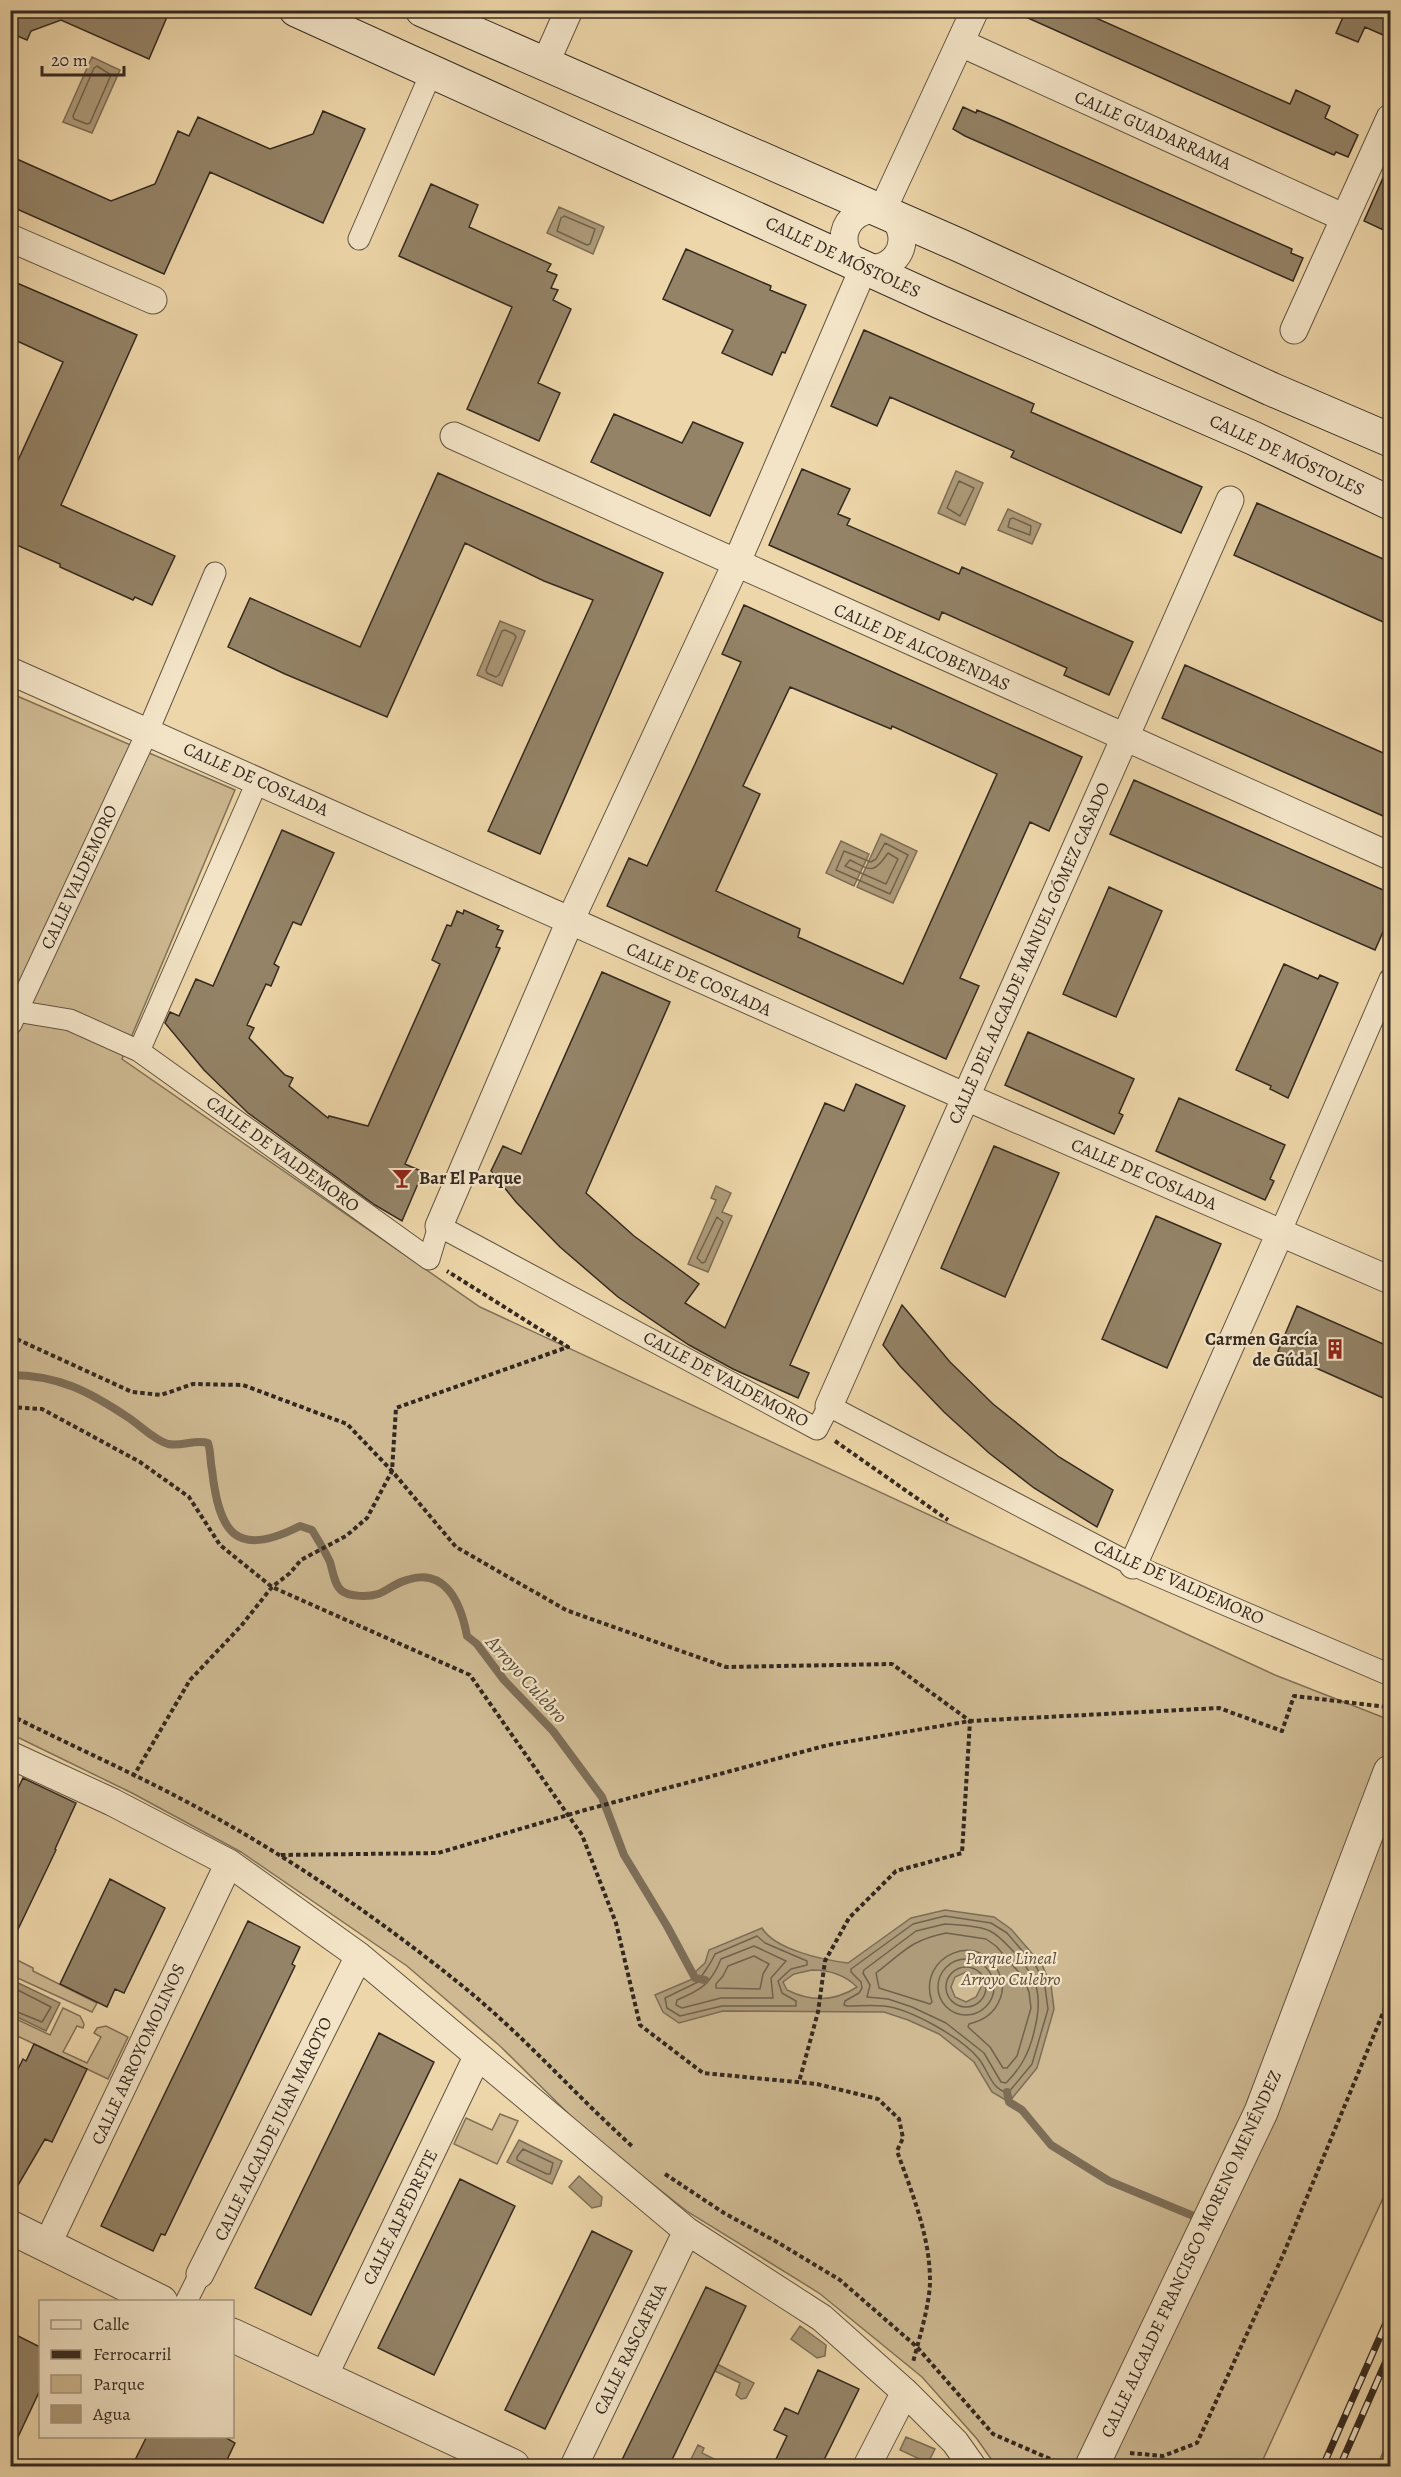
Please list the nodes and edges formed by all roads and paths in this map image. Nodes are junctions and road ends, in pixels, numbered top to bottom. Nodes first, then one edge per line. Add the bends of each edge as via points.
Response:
1 (296, 10) edge
2 (422, 10) edge
3 (569, 10) edge
4 (975, 10) edge
5 (961, 43) junction
6 (544, 64) junction
7 (432, 71) junction
8 (1390, 118) edge
9 (1384, 151) edge
10 (882, 211) junction
11 (1345, 218) junction
12 (10, 238) edge
13 (359, 239) dead end
14 (864, 267) junction
15 (153, 300) dead end
16 (1294, 330) dead end
17 (454, 436) dead end
18 (1390, 440) edge
19 (1230, 500) dead end
20 (1390, 503) edge
21 (736, 564) junction
22 (215, 573) dead end
23 (10, 671) edge
24 (148, 731) junction
25 (1125, 737) junction
26 (258, 780) junction
27 (1390, 856) edge
28 (570, 921) junction
29 (1390, 979) edge
30 (12, 1015) edge
31 (139, 1051) junction
32 (966, 1097) junction
33 (440, 1226) junction
34 (1280, 1233) junction
35 (429, 1259) junction
36 (1390, 1280) edge
37 (10, 1336) edge
38 (10, 1407) edge
39 (823, 1417) junction
40 (392, 1471) junction
41 (948, 1520) dead end
42 (1133, 1565) junction
43 (272, 1587) junction
44 (1390, 1675) edge
45 (1390, 1699) edge
46 (970, 1721) junction
47 (10, 1755) edge
48 (1390, 1772) edge
49 (112, 1802) junction
50 (569, 1815) junction
51 (229, 1863) junction
52 (359, 1956) junction
53 (1390, 1996) edge
54 (477, 2057) junction
55 (799, 2082) junction
56 (10, 2228) edge
57 (687, 2231) junction
58 (47, 2245) junction
59 (200, 2274) joint
60 (159, 2300) edge
61 (187, 2300) edge
62 (234, 2336) edge
63 (323, 2378) junction
64 (905, 2392) junction
65 (1098, 2455) edge
66 (513, 2466) edge
67 (574, 2466) edge
68 (867, 2466) edge
69 (972, 2466) edge
70 (1067, 2466) edge

1 - 7 main road, CALLE DE MÓSTOLES
2 - 6 main road
3 - 6 street
4 - 5 street
5 - 10 street
5 - 11 street, CALLE GUADARRAMA
6 - 10 main road
7 - 13 street
7 - 14 main road, CALLE DE MÓSTOLES
8 - 9 street
9 - 11 street
10 - 14 street via 855,215 845,230 845,248
10 - 14 street via 898,223 903,243 893,261 874,269
10 - 18 main road
11 - 16 street
12 - 15 street
14 - 20 main road, CALLE DE MÓSTOLES via 1253,438
14 - 21 street
17 - 21 street, CALLE DE ALCOBENDAS
19 - 25 street, CALLE DEL ALCALDE MANUEL GÓMEZ CASADO
21 - 25 street, CALLE DE ALCOBENDAS
21 - 28 street
22 - 24 street, CALLE VALDEMORO
23 - 24 street, CALLE DE COSLADA
24 - 26 street, CALLE DE COSLADA
24 - 30 street, CALLE VALDEMORO
25 - 27 street, CALLE DE ALCOBENDAS
25 - 32 street, CALLE DEL ALCALDE MANUEL GÓMEZ CASADO
26 - 28 street, CALLE DE COSLADA
26 - 31 street
28 - 32 street, CALLE DE COSLADA
28 - 33 street
29 - 34 street
30 - 31 street, CALLE DE VALDEMORO via 70,1020
31 - 35 street, CALLE DE VALDEMORO
32 - 34 street, CALLE DE COSLADA
32 - 39 street, CALLE DEL ALCALDE MANUEL GÓMEZ CASADO
33 - 35 street
33 - 39 street, CALLE DE VALDEMORO
34 - 36 street, CALLE DE COSLADA
34 - 42 street
35 - 40 path via 568,1347 396,1408
37 - 40 path via 132,1392 161,1395 193,1384 243,1385 347,1424
38 - 43 path via 42,1409 140,1462 189,1497 220,1545
39 - 41 path
39 - 42 street, CALLE DE VALDEMORO
40 - 43 path via 367,1518 346,1536 301,1560
40 - 46 path via 456,1547 566,1610 726,1667 892,1664
42 - 44 street, CALLE DE VALDEMORO
43 - 49 path via 190,1680 133,1776
43 - 50 path via 470,1676
45 - 46 path via 1387,1707 1294,1696 1282,1731 1219,1708
46 - 50 path via 828,1745
46 - 55 path via 962,1853 896,1872 849,1918 825,1960 818,2012
47 - 49 street
48 - 65 main road, CALLE ALCALDE FRANCISCO MORENO MENÉNDEZ via 1261,2112
49 - 51 street
50 - 51 path via 438,1853 281,1855 239,1845
50 - 55 path via 582,1835 616,1923 640,2025 703,2073
51 - 52 street
51 - 58 street, CALLE ARROYOMOLINOS
52 - 54 street
52 - 59 street, CALLE ALCALDE JUAN MAROTO
53 - 65 path via 1283,2255 1197,2443 1163,2456 1126,2452
54 - 57 street
54 - 63 street, CALLE ALPEDRETE
55 - 70 path via 878,2099 899,2119 903,2138 897,2151 920,2215 928,2251 930,2283 917,2348 993,2434
56 - 58 main road
57 - 64 street via 822,2318
57 - 67 street, CALLE RASCAFRIA
58 - 60 main road
59 - 61 street, CALLE ALCALDE JUAN MAROTO
62 - 63 main road
63 - 66 main road
64 - 68 street
64 - 69 street via 955,2442

